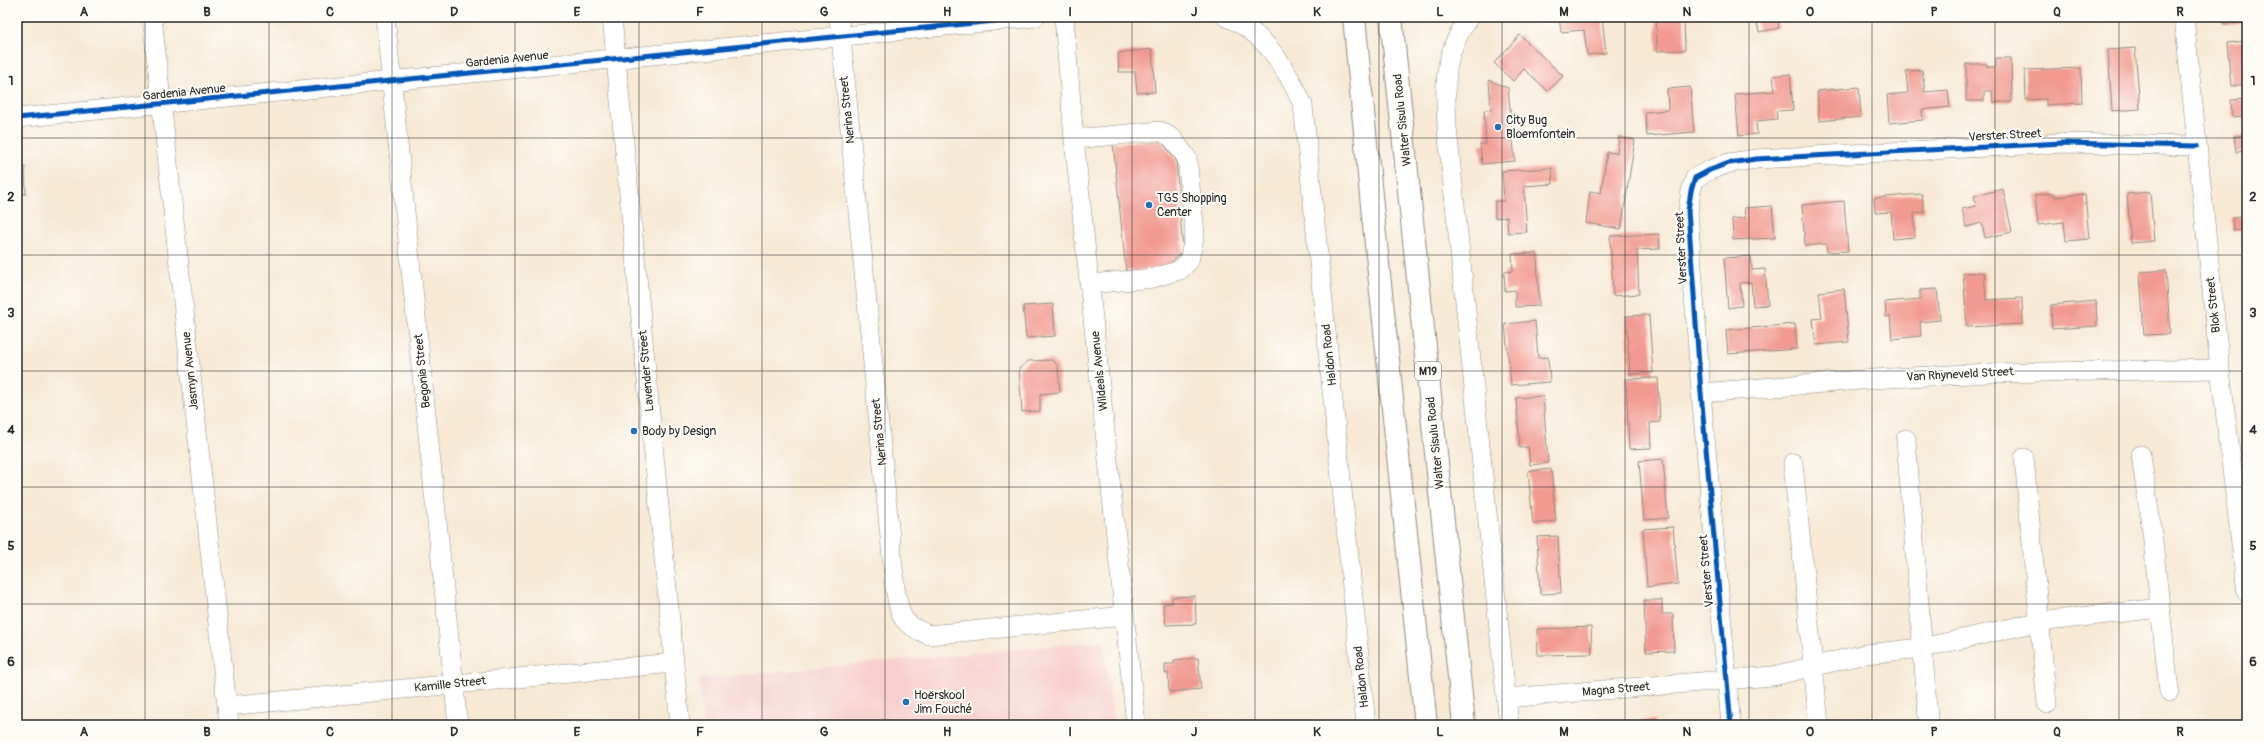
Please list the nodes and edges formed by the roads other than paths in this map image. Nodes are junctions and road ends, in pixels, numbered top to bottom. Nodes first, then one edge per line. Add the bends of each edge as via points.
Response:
1 (152, 17) edge
2 (385, 17) edge
3 (612, 17) edge
4 (1035, 17) edge
5 (1064, 17) edge
6 (1226, 17) edge
7 (1341, 17) edge
8 (1354, 17) edge
9 (1391, 17) edge
10 (1469, 17) edge
11 (2184, 17) edge
12 (1000, 19) edge
13 (839, 26) edge
14 (616, 57) junction
15 (391, 81) junction
16 (161, 104) junction
17 (17, 118) edge
18 (1074, 139) junction
19 (2197, 146) junction
20 (1372, 206) junction
21 (1090, 284) junction
22 (2220, 369) junction
23 (1701, 393) junction
24 (1906, 439) dead end
25 (2141, 455) dead end
26 (2024, 458) dead end
27 (1793, 462) dead end
28 (2247, 593) edge
29 (2160, 608) junction
30 (1125, 616) junction
31 (2038, 622) junction
32 (1922, 648) junction
33 (673, 663) junction
34 (1814, 665) junction
35 (1726, 680) junction
36 (454, 683) junction
37 (2169, 691) dead end
38 (1506, 698) junction
39 (2047, 704) dead end
40 (227, 706) junction
41 (1928, 717) dead end
42 (229, 725) edge
43 (458, 725) edge
44 (680, 725) edge
45 (1136, 725) edge
46 (1366, 725) edge
47 (1426, 725) edge
48 (1464, 725) edge
49 (1509, 725) edge
50 (1731, 725) edge
51 (1819, 725) edge

1 - 16 street, Jasmyn Avenue
2 - 15 street, Begonia Street
3 - 14 street, Lavender Street
4 - 12 street, Gardenia Avenue
5 - 18 street, Wildeals Avenue
6 - 46 street, Haldon Road via 1236,21 1265,43 1285,69 1302,105
7 - 20 highway
8 - 20 highway
9 - 48 highway, Walter Sisulu Road / M19
10 - 38 street via 1453,46 1445,73 1447,128
11 - 19 street, Blok Street
12 - 13 street, Gardenia Avenue
13 - 14 street, Gardenia Avenue
13 - 30 street, Nerina Street via 895,588 901,616 910,627 929,635
14 - 15 street, Gardenia Avenue
14 - 33 street, Lavender Street
15 - 16 street, Gardenia Avenue
15 - 36 street, Begonia Street
16 - 17 street, Gardenia Avenue
16 - 40 street, Jasmyn Avenue
18 - 21 street, Wildeals Avenue
18 - 21 street via 1160,131 1172,138 1187,158 1195,233 1189,262 1180,270 1153,278
19 - 22 street, Blok Street
19 - 23 street, Verster Street via 2063,143 1980,146 1756,159 1710,170 1695,178 1688,211
20 - 47 highway
21 - 30 street, Wildeals Avenue
22 - 23 street, Van Rhyneveld Street via 1989,373 1872,379
22 - 28 street, Blok Street
23 - 35 street, Verster Street
24 - 32 street
25 - 29 street
26 - 31 street
27 - 34 street
29 - 31 street, Magna Street
29 - 37 street
30 - 45 street, Wildeals Avenue
31 - 32 street, Magna Street
31 - 39 street
32 - 34 street, Magna Street via 1865,654
32 - 41 street
33 - 36 street, Kamille Street
33 - 44 street, Lavender Street
34 - 35 street, Magna Street via 1773,676
34 - 51 street
35 - 38 street, Magna Street
35 - 50 street, Verster Street
36 - 40 street, Kamille Street
36 - 43 street, Begonia Street
38 - 49 street
40 - 42 street, Jasmyn Avenue

